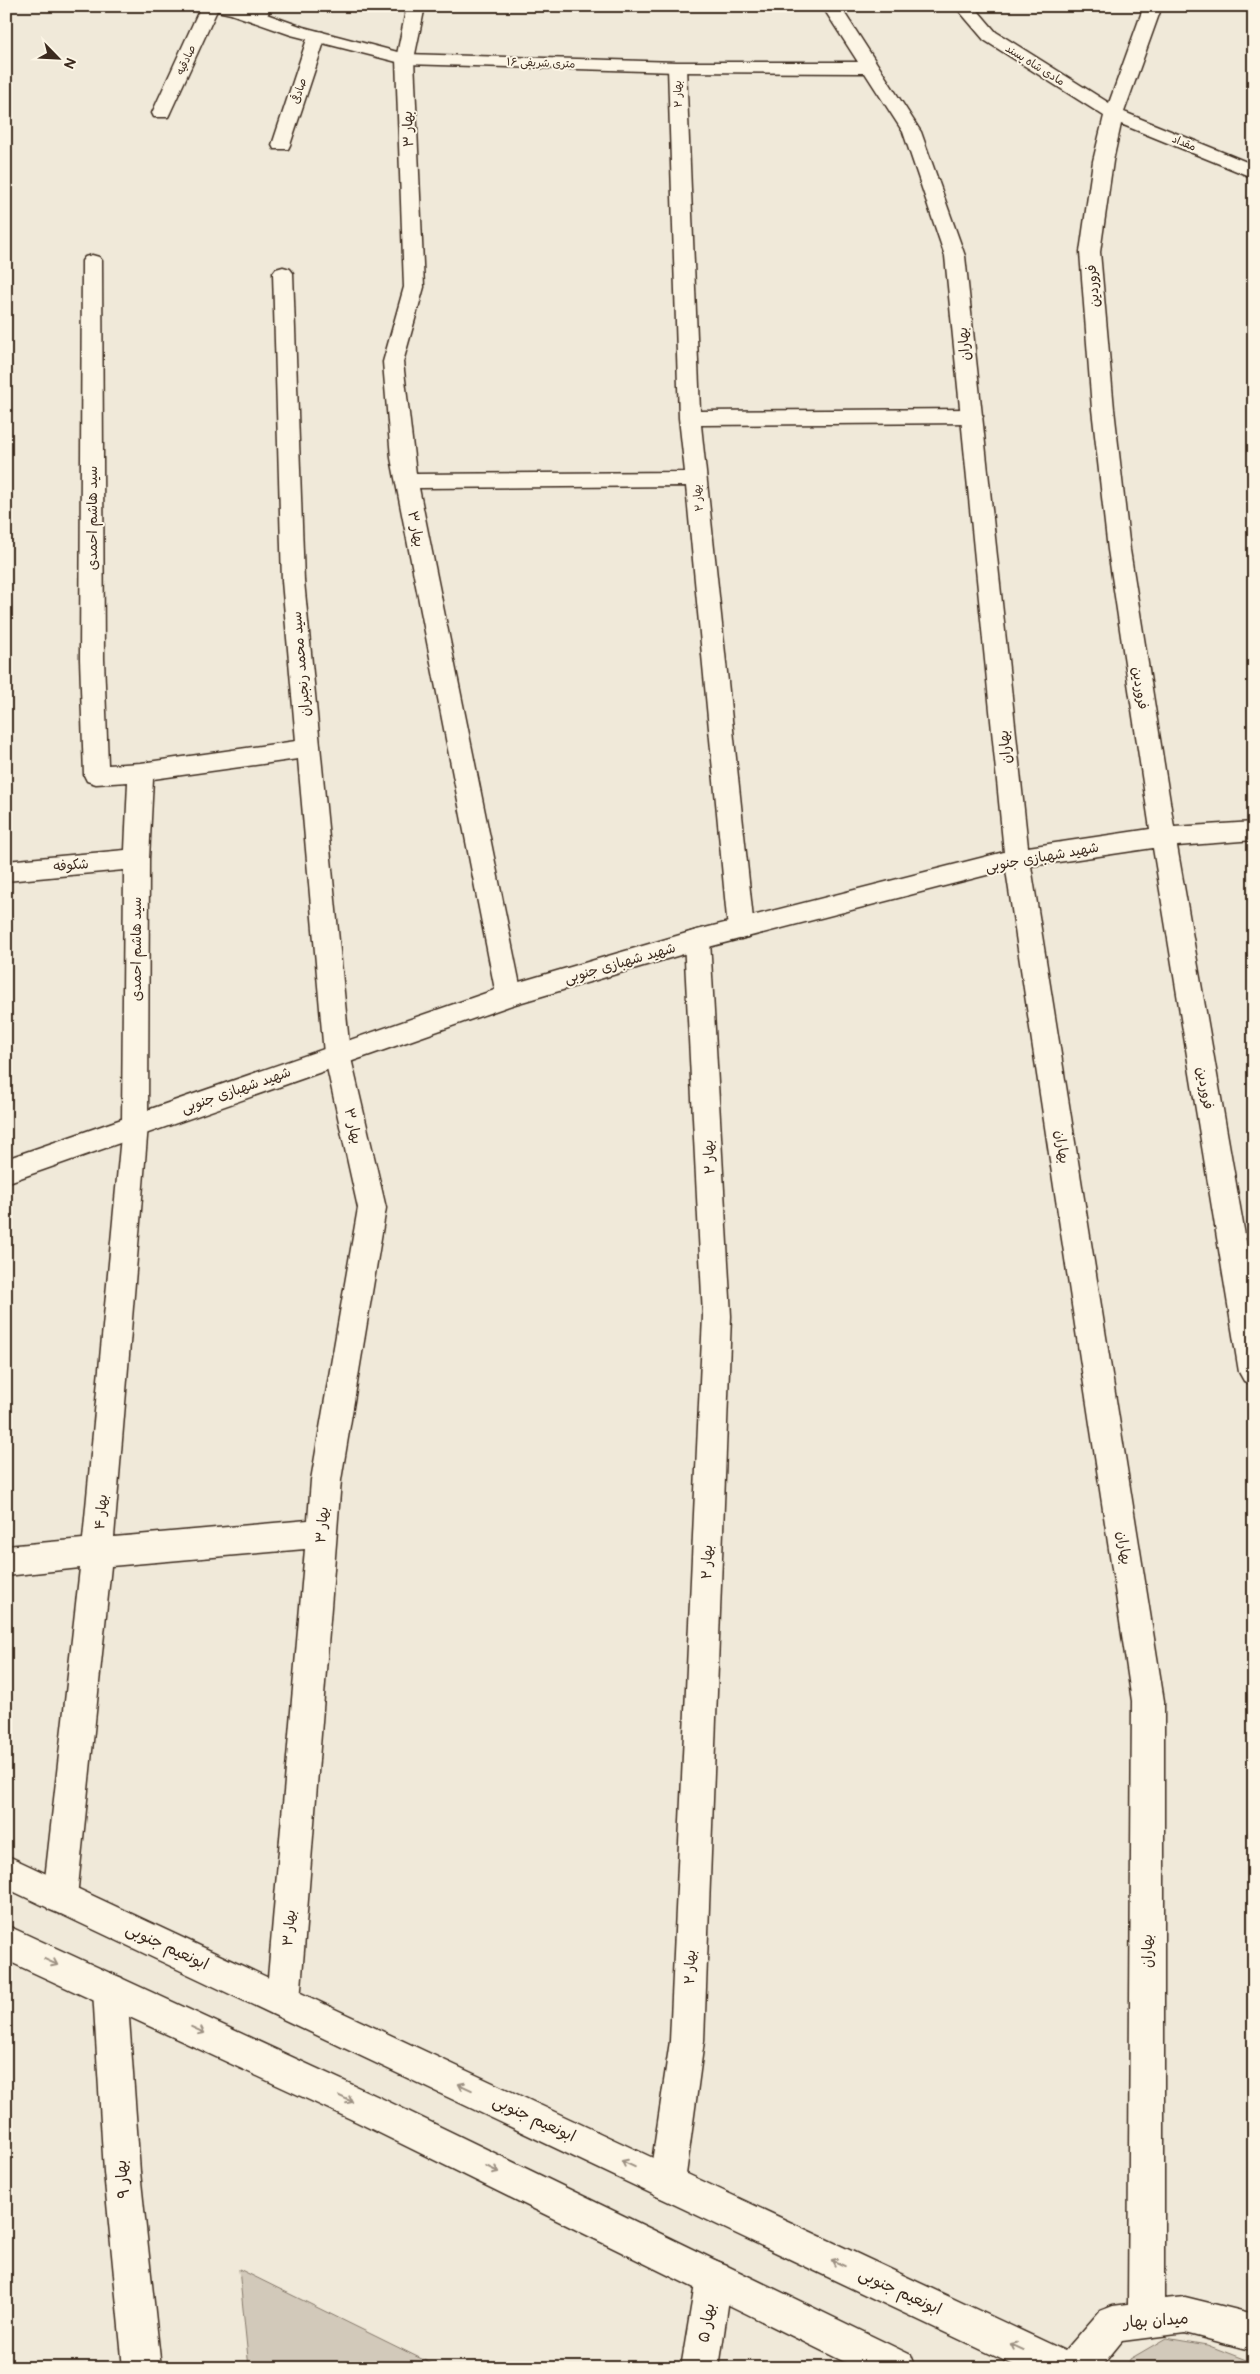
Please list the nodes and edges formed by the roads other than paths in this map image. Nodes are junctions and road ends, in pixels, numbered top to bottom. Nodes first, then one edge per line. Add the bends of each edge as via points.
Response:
1 (210, 6) edge
2 (218, 6) edge
3 (416, 6) edge
4 (831, 6) edge
5 (964, 6) edge
6 (1153, 6) edge
7 (261, 12) edge
8 (317, 36) junction
9 (405, 59) junction
10 (677, 67) junction
11 (871, 68) junction
12 (161, 113) dead end
13 (1114, 114) junction
14 (281, 145) dead end
15 (1254, 172) edge
16 (92, 261) dead end
17 (284, 273) dead end
18 (972, 416) junction
19 (690, 418) junction
20 (696, 479) junction
21 (406, 481) junction
22 (310, 748) junction
23 (141, 772) junction
24 (1254, 831) edge
25 (1163, 837) junction
26 (1017, 858) junction
27 (136, 859) junction
28 (6, 872) edge
29 (741, 928) junction
30 (697, 940) junction
31 (509, 995) junction
32 (337, 1054) junction
33 (135, 1125) junction
34 (6, 1171) edge
35 (1254, 1372) edge
36 (322, 1533) junction
37 (97, 1552) junction
38 (6, 1561) edge
39 (6, 1871) edge
40 (60, 1897) junction
41 (6, 1942) edge
42 (110, 1990) junction
43 (283, 2001) junction
44 (667, 2182) junction
45 (714, 2278) junction
46 (1146, 2320) junction
47 (1254, 2333) edge
48 (142, 2368) edge
49 (700, 2368) edge
50 (898, 2368) edge
51 (1061, 2368) edge
52 (1075, 2368) edge

1 - 12 street, صادقیه
2 - 7 street, ۱۶ متری شریفی
3 - 9 street, بهار ۳
4 - 11 street, بهاران
5 - 13 street, مادی شاه پسند via 990,36
6 - 13 street, فروردین
7 - 8 street, ۱۶ متری شریفی
8 - 9 street, ۱۶ متری شریفی
8 - 14 street, صادقی
9 - 10 street, ۱۶ متری شریفی
9 - 21 street, بهار ۳ via 414,287 393,362
10 - 11 street, ۱۶ متری شریفی
10 - 19 street, بهار ۲
11 - 18 street, بهاران via 912,132 955,256
13 - 15 street, مقداد
13 - 25 street, فروردین via 1103,161 1090,252 1119,550
16 - 23 street, سید هاشم احمدی via 92,649 96,775
17 - 22 street, سید محمد رنجبران via 294,581
18 - 19 street
18 - 26 street, بهاران
19 - 20 street, بهار ۲
20 - 21 street
20 - 29 street, بهار ۲
21 - 31 street, بهار ۳
22 - 23 street
22 - 32 street, سید محمد رنجبران
23 - 27 street, سید هاشم احمدی
24 - 25 street, شهید شهبازی جنوبی
25 - 26 street, شهید شهبازی جنوبی
25 - 35 street, فروردین
26 - 29 street, شهید شهبازی جنوبی
26 - 46 street, بهاران via 1148,1701
27 - 28 street, شکوفه
27 - 33 street, سید هاشم احمدی
29 - 30 street, شهید شهبازی جنوبی
30 - 31 street, شهید شهبازی جنوبی
30 - 44 street, بهار ۲ via 717,1316 687,2042
31 - 32 street, شهید شهبازی جنوبی
32 - 33 street, شهید شهبازی جنوبی
32 - 36 street, بهار ۳ via 372,1208 326,1480
33 - 34 street, شهید شهبازی جنوبی
33 - 37 street, بهار ۴
36 - 37 street
36 - 43 street, بهار ۳
37 - 38 street
37 - 40 street, بهار ۴
39 - 40 street, ابونعیم جنوبی
40 - 43 street, ابونعیم جنوبی
41 -> 42 street
42 -> 45 street via 369,2110
42 - 48 street, بهار ۹ via 122,2172
44 -> 43 street, ابونعیم جنوبی
51 -> 44 street, ابونعیم جنوبی
45 - 49 street, بهار ۵
45 - 50 street
46 - 47 street, میدان بهار via 1186,2316
46 - 52 street, میدان بهار via 1113,2324

